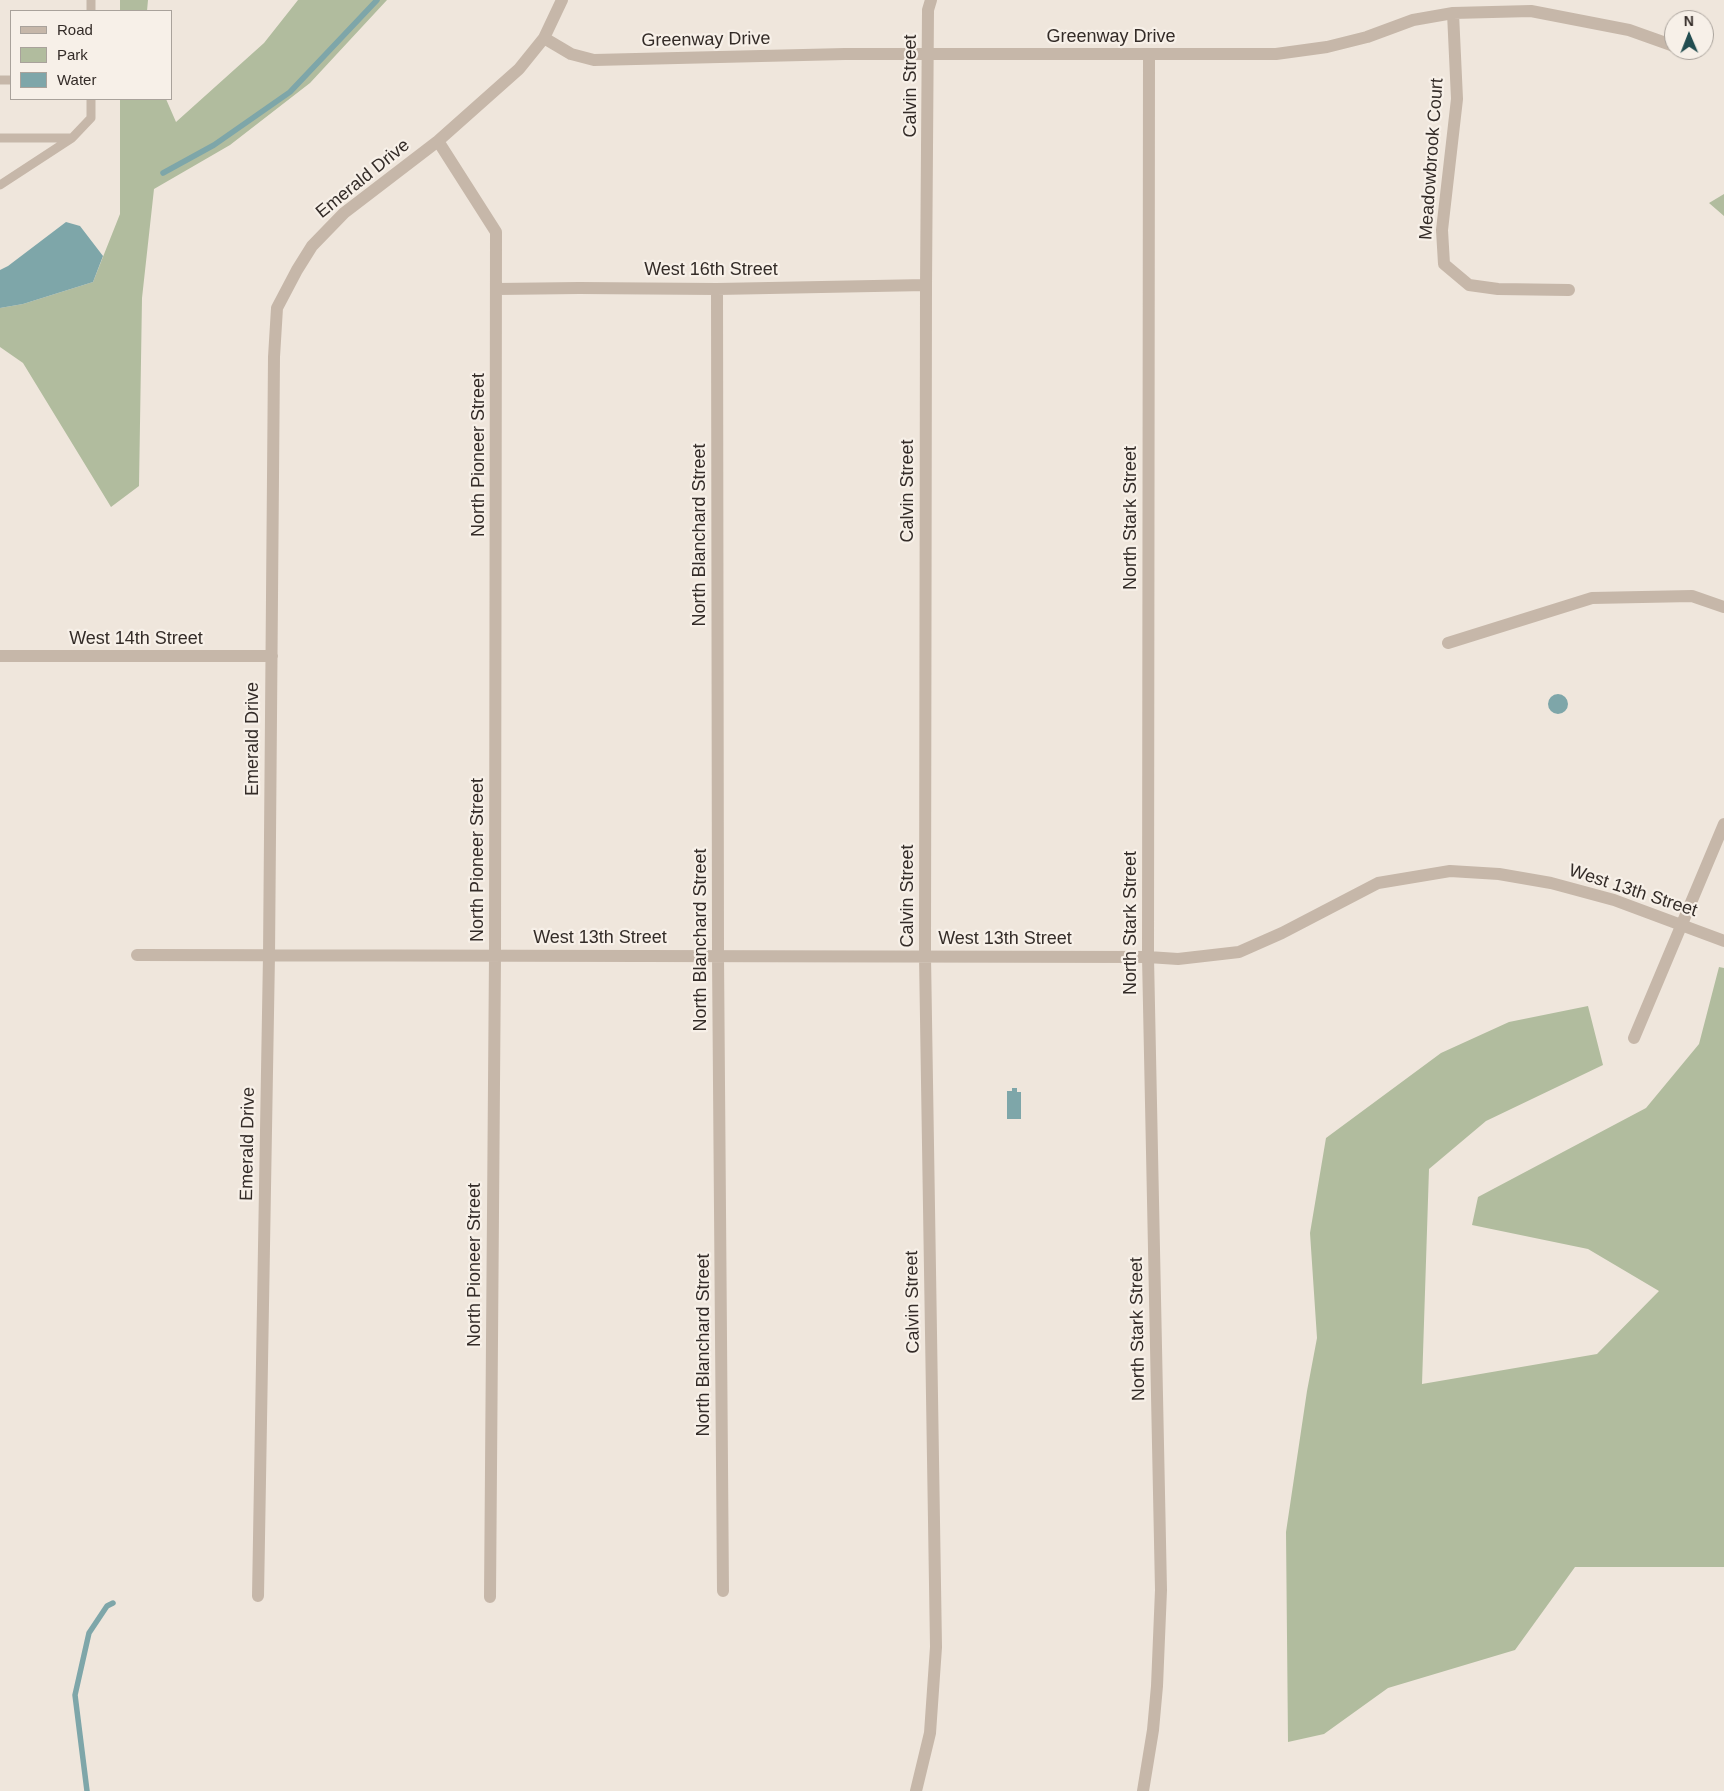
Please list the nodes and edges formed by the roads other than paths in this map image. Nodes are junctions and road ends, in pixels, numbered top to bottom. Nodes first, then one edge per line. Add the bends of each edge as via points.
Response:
1 (562, 0) edge
2 (931, 0) edge
3 (1453, 13) junction
4 (544, 38) junction
5 (1664, 42) edge
6 (1149, 54) junction
7 (929, 55) junction
8 (91, 100) edge
9 (0, 138) edge
10 (72, 138) junction
11 (438, 141) junction
12 (0, 185) edge
13 (926, 285) junction
14 (497, 289) junction
15 (717, 289) junction
16 (1569, 290) dead end
17 (1724, 607) edge
18 (1448, 643) dead end
19 (0, 656) edge
20 (272, 656) junction
21 (1724, 824) edge
22 (1681, 925) junction
23 (1724, 941) edge
24 (269, 954) junction
25 (137, 955) dead end
26 (496, 955) junction
27 (718, 956) junction
28 (925, 956) junction
29 (1148, 957) junction
30 (1634, 1038) dead end
31 (723, 1591) dead end
32 (258, 1596) dead end
33 (490, 1597) dead end
34 (916, 1791) edge
35 (1143, 1791) edge

1 - 4 street, Emerald Drive
2 - 7 street, Calvin Street via 928,10
3 - 5 street, Greenway Drive via 1531,11 1629,30
3 - 6 street, Greenway Drive via 1413,20 1327,47 1276,54
3 - 16 street, Meadowbrook Court via 1457,99 1442,230 1444,264 1469,285 1498,289
4 - 7 street, Greenway Drive via 571,54 594,60
4 - 11 street, Emerald Drive via 519,69
6 - 7 street, Greenway Drive
6 - 29 street, North Stark Street
7 - 13 street, Calvin Street
8 - 10 lane via 91,118
9 - 10 lane
10 - 12 lane
11 - 14 street, North Pioneer Street via 496,232
11 - 20 street, Emerald Drive via 344,213 312,246 277,308
13 - 15 street, West 16th Street
13 - 28 street, Calvin Street
14 - 15 street, West 16th Street
14 - 26 street, North Pioneer Street
15 - 27 street, North Blanchard Street
17 - 18 street via 1692,596 1592,598
19 - 20 street, West 14th Street
20 - 24 street, Emerald Drive
21 - 22 street
22 - 23 street, West 13th Street
22 - 29 street, West 13th Street via 1614,900 1551,883 1499,874 1450,871 1378,883 1239,952 1178,959
22 - 30 street
24 - 25 street, West 13th Street
24 - 26 street, West 13th Street
24 - 32 street, Emerald Drive
26 - 27 street, West 13th Street
26 - 33 street, North Pioneer Street
27 - 28 street, West 13th Street
27 - 31 street, North Blanchard Street
28 - 29 street, West 13th Street
28 - 34 street, Calvin Street via 936,1647 930,1733
29 - 35 street, North Stark Street via 1161,1590 1157,1686

